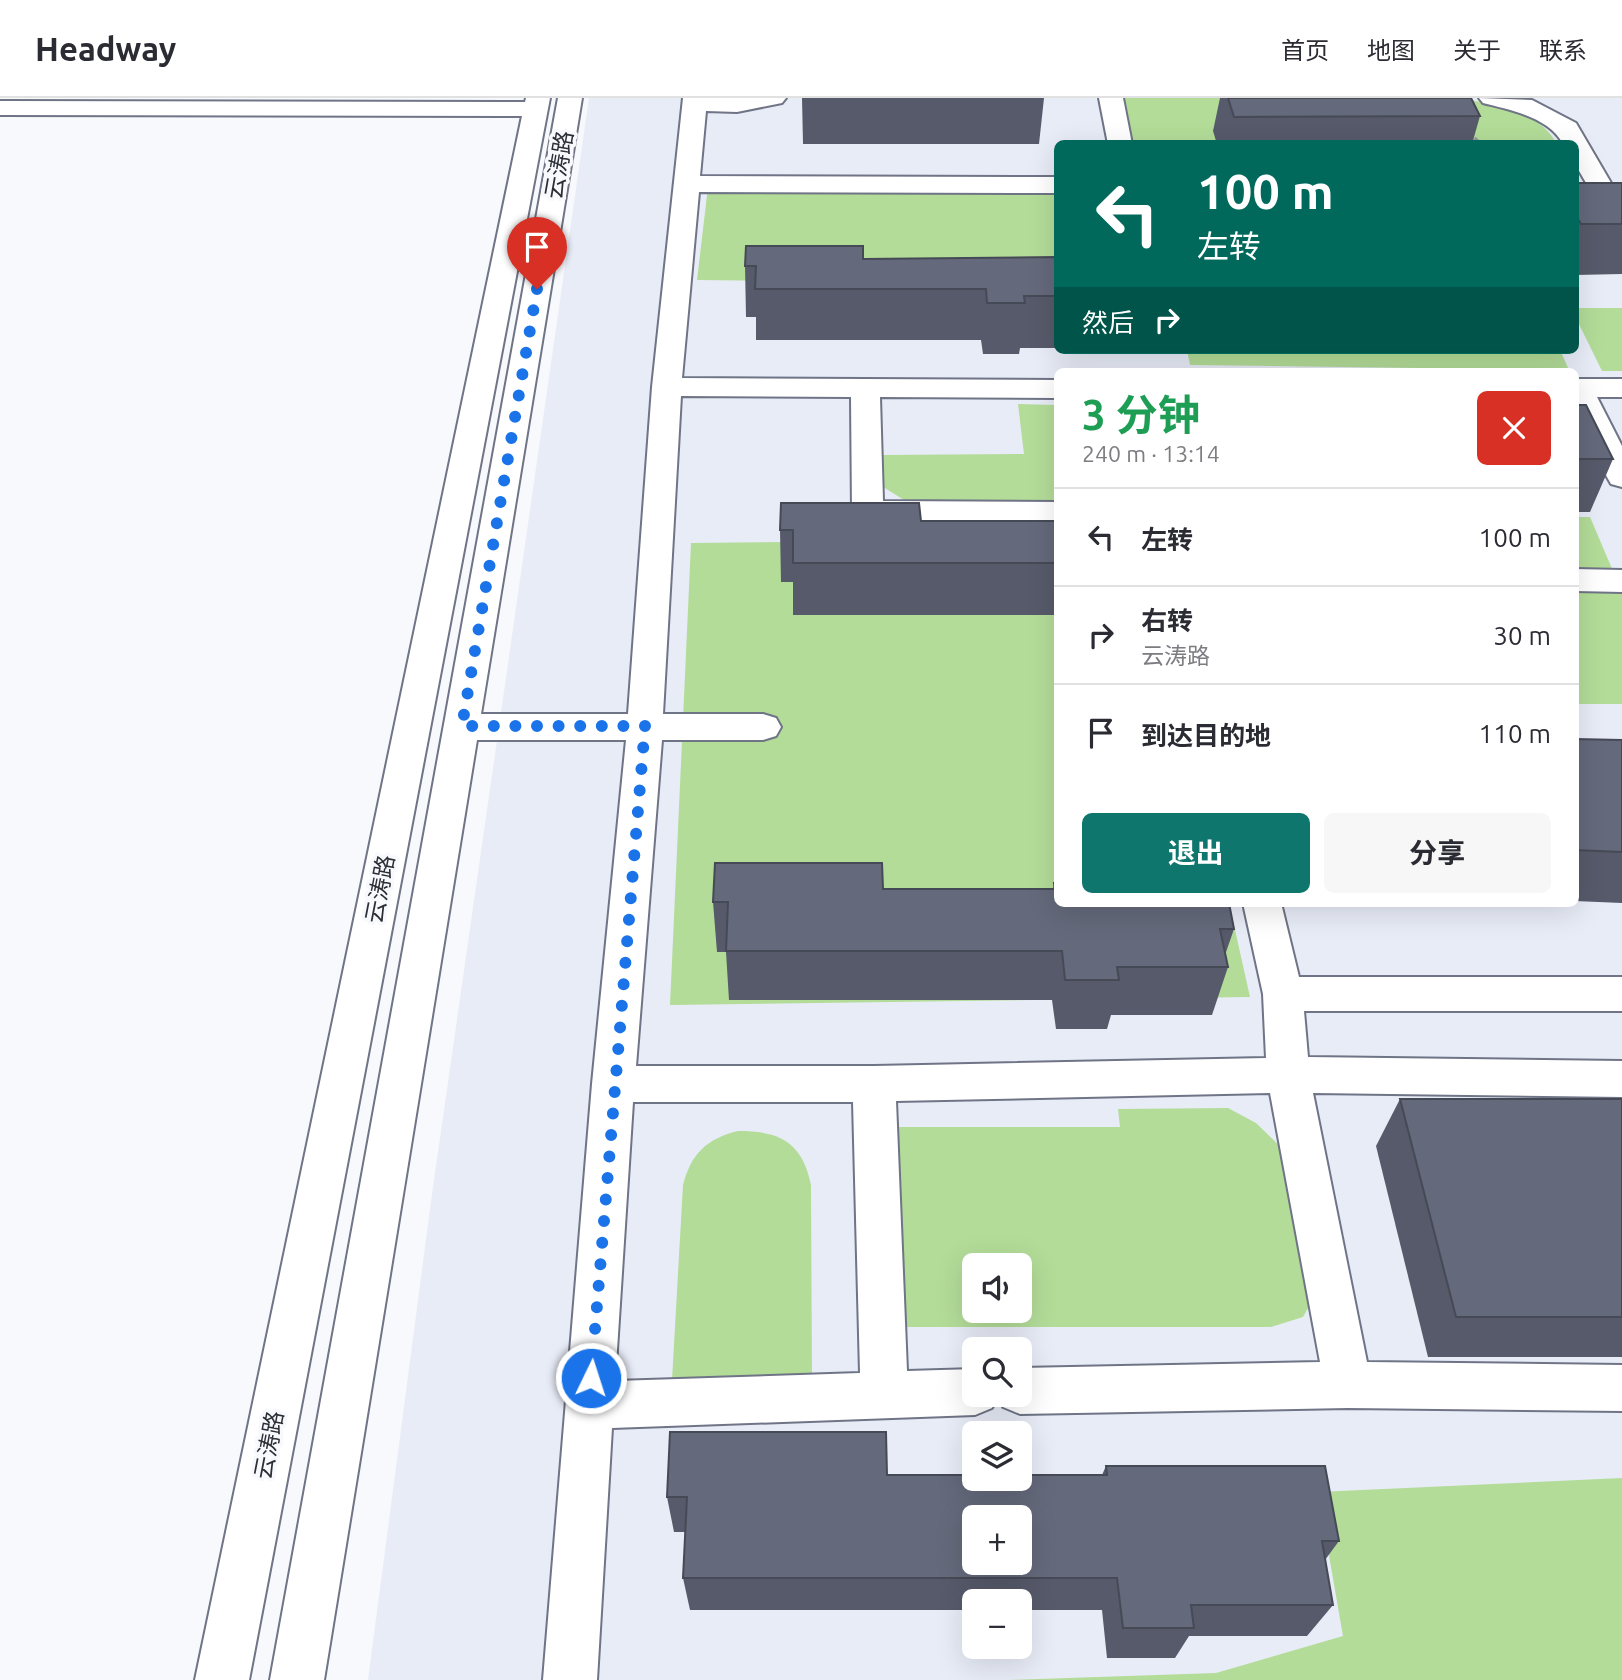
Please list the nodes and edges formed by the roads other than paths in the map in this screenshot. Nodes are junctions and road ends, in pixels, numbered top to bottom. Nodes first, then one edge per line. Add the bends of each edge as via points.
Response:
1 (774, 98) edge
2 (1111, 98) edge
3 (1491, 98) edge
4 (695, 101) edge
5 (548, 102) edge
6 (0, 108) edge
7 (1119, 140) edge
8 (1576, 140) edge
9 (1579, 145) edge
10 (686, 184) junction
11 (1054, 185) edge
12 (1579, 187) edge
13 (1611, 189) edge
14 (667, 387) junction
15 (1579, 388) edge
16 (1622, 388) edge
17 (865, 389) junction
18 (1054, 389) edge
19 (1579, 394) edge
20 (1622, 477) edge
21 (1054, 512) edge
22 (1579, 580) edge
23 (1622, 581) edge
24 (462, 726) junction
25 (645, 726) junction
26 (763, 727) dead end
27 (1263, 907) edge
28 (1283, 994) junction
29 (1622, 994) edge
30 (1288, 1074) junction
31 (1622, 1079) edge
32 (613, 1084) junction
33 (874, 1084) junction
34 (1348, 1385) junction
35 (1622, 1388) edge
36 (1032, 1391) edge
37 (962, 1392) edge
38 (884, 1394) junction
39 (589, 1405) junction
40 (222, 1680) edge
41 (297, 1680) edge
42 (570, 1680) edge

1 - 4 street via 737,105
2 - 7 street
3 - 8 street via 1524,105 1567,128
4 - 10 street
5 - 6 street
5 - 24 street, 云涛路
5 - 40 street, 云涛路
9 - 13 street
10 - 11 street
10 - 14 street
12 - 13 street
14 - 17 street
14 - 25 street
15 - 16 street
17 - 18 street
17 - 21 street via 868,511
19 - 20 street
22 - 23 street
24 - 25 street
24 - 41 street, 云涛路
25 - 26 street
25 - 32 street
27 - 28 street
28 - 29 street
28 - 30 street
30 - 31 street
30 - 33 street
30 - 34 street
32 - 33 street
32 - 39 street
33 - 38 street
34 - 35 street
34 - 36 street
37 - 38 street
38 - 39 street
39 - 42 street

